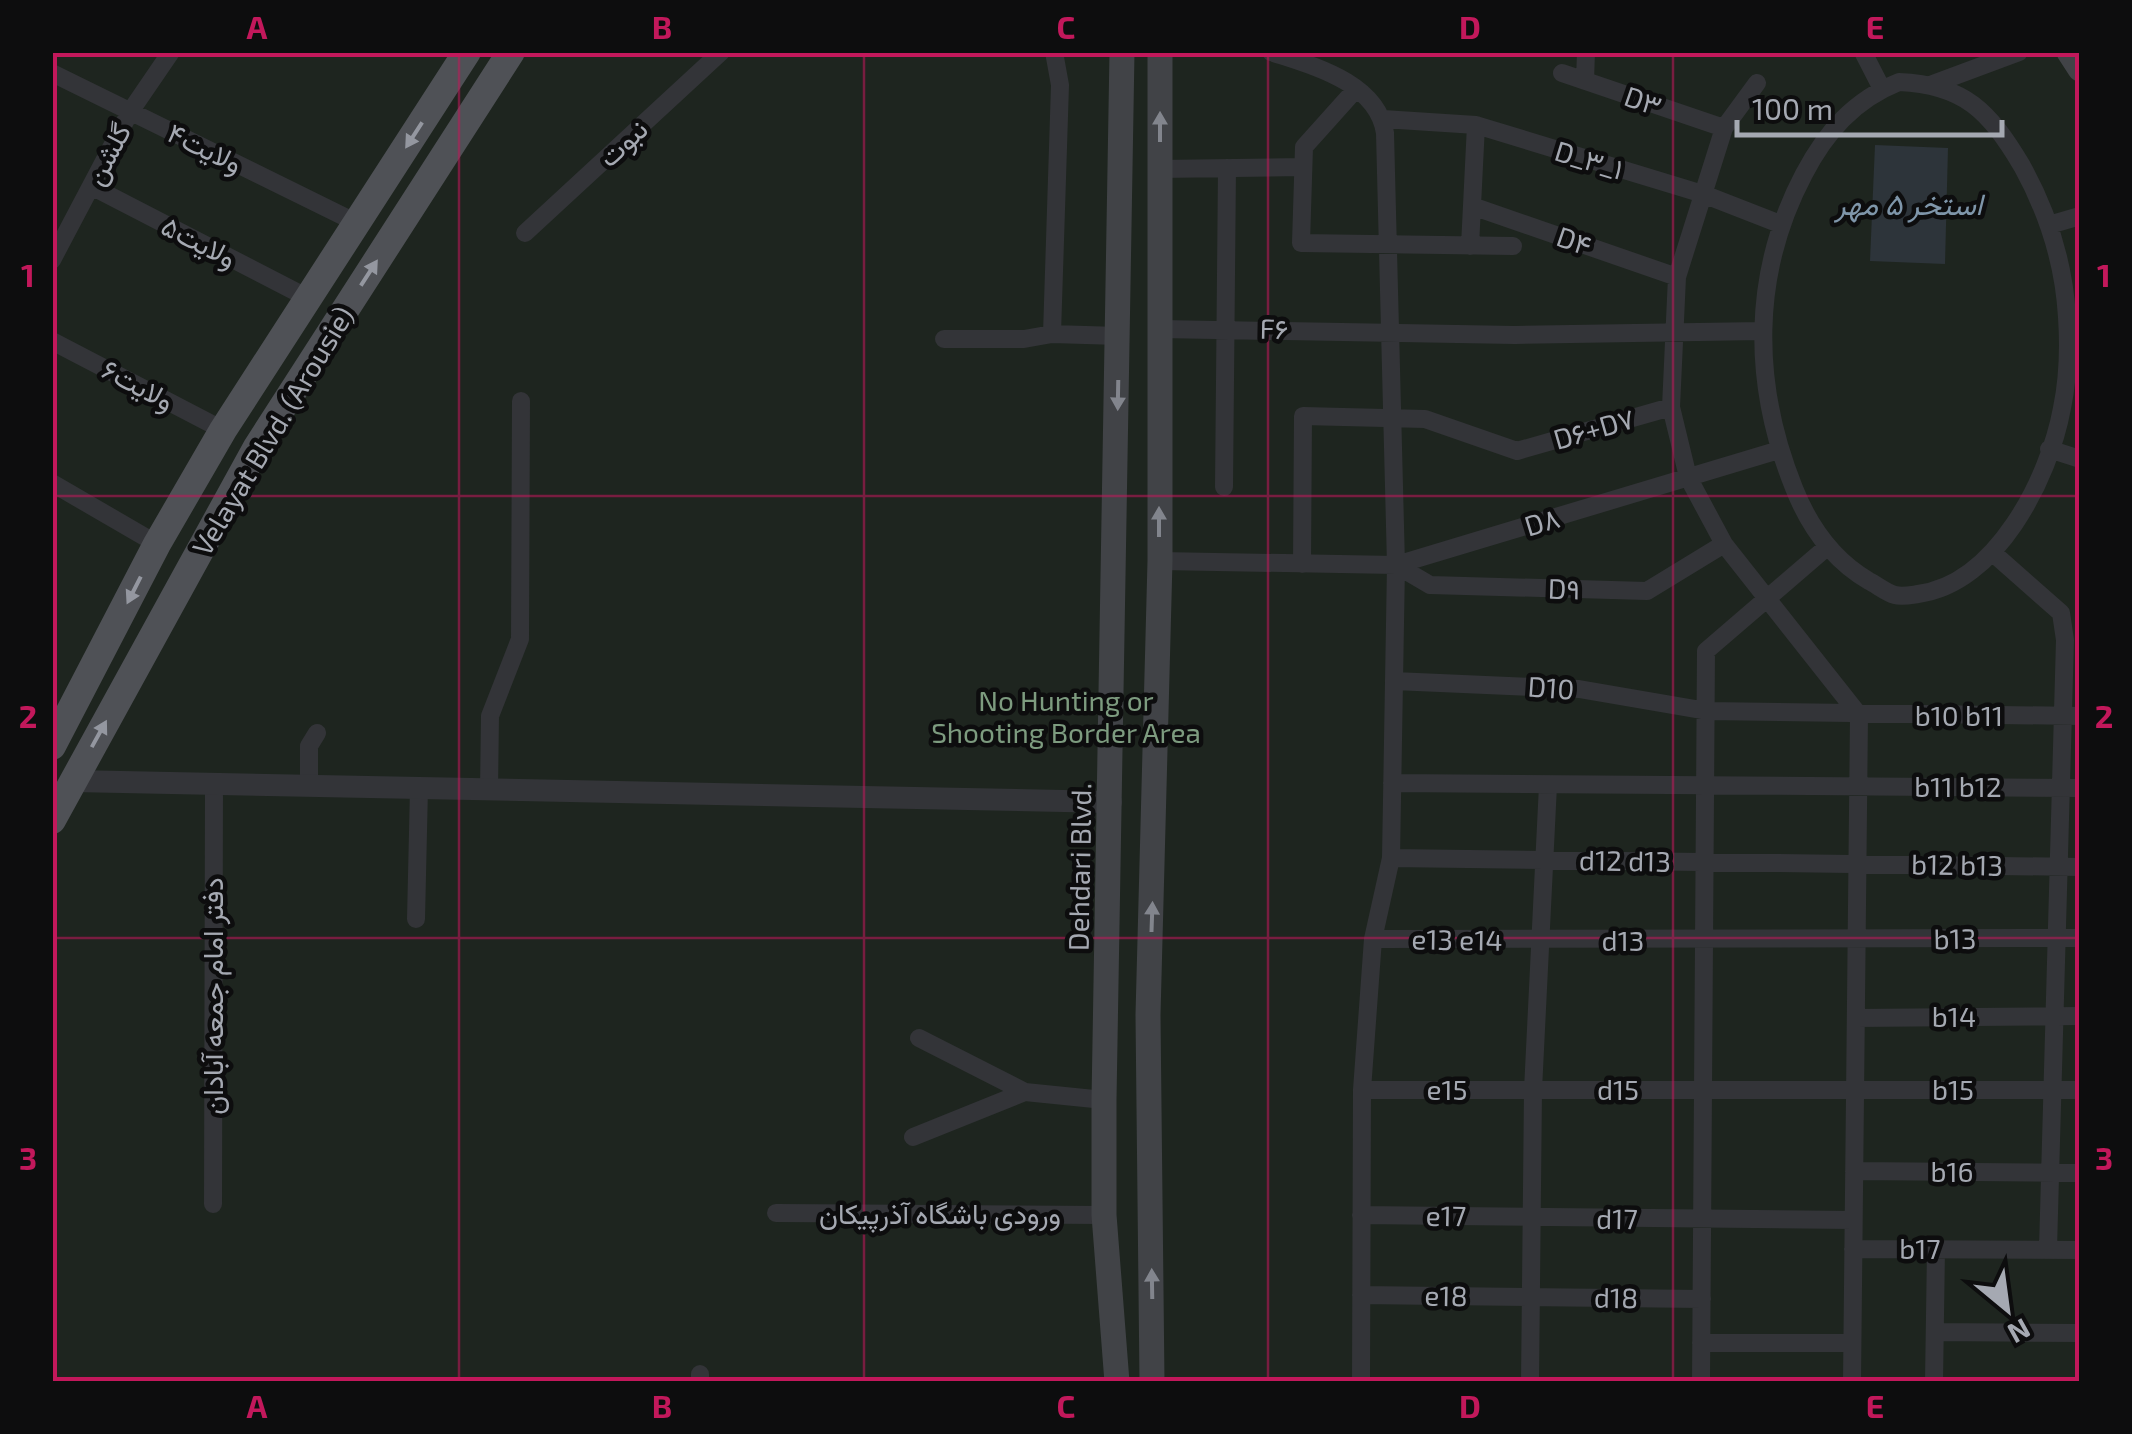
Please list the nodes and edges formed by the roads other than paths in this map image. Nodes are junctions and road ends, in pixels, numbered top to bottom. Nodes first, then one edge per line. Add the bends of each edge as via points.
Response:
1 (171, 52) edge
2 (467, 52) edge
3 (511, 52) edge
4 (722, 52) edge
5 (1054, 52) edge
6 (1160, 52) edge
7 (1271, 52) edge
8 (1586, 52) edge
9 (1863, 52) edge
10 (2019, 52) edge
11 (2068, 52) edge
12 (1121, 54) edge
13 (1328, 62) edge
14 (2080, 69) edge
15 (1562, 73) dead end
16 (52, 74) edge
17 (1585, 81) junction
18 (1757, 83) dead end
19 (1933, 84) junction
20 (1356, 88) junction
21 (1882, 89) junction
22 (130, 112) junction
23 (1382, 119) junction
24 (1476, 126) junction
25 (1724, 128) junction
26 (1301, 167) junction
27 (1227, 168) junction
28 (1160, 169) junction
29 (91, 186) junction
30 (1702, 194) junction
31 (1472, 206) junction
32 (2080, 216) edge
33 (356, 223) junction
34 (1780, 224) junction
35 (2049, 225) junction
36 (524, 233) dead end
37 (1388, 244) junction
38 (1470, 246) junction
39 (1513, 246) dead end
40 (52, 260) edge
41 (1120, 264) junction
42 (1159, 264) junction
43 (1676, 277) junction
44 (308, 298) junction
45 (1158, 329) junction
46 (1226, 329) junction
47 (1761, 331) junction
48 (1390, 332) junction
49 (1052, 334) junction
50 (1672, 334) junction
51 (1119, 336) junction
52 (944, 339) dead end
53 (2073, 339) edge
54 (52, 341) edge
55 (521, 401) dead end
56 (1670, 407) junction
57 (1392, 416) junction
58 (223, 430) junction
59 (257, 447) junction
60 (2049, 448) junction
61 (1778, 450) junction
62 (2080, 459) edge
63 (202, 470) junction
64 (1688, 477) junction
65 (52, 483) edge
66 (1224, 487) dead end
67 (234, 488) junction
68 (157, 544) junction
69 (1724, 544) junction
70 (1826, 547) junction
71 (1993, 553) junction
72 (1160, 561) junction
73 (1302, 564) junction
74 (1396, 565) junction
75 (1767, 598) junction
76 (2072, 640) edge
77 (1394, 681) junction
78 (1707, 711) junction
79 (1859, 715) junction
80 (2059, 716) junction
81 (2080, 716) edge
82 (317, 733) dead end
83 (52, 746) edge
84 (74, 782) junction
85 (1392, 784) junction
86 (1548, 784) junction
87 (309, 786) junction
88 (1706, 786) junction
89 (1858, 786) junction
90 (214, 787) junction
91 (419, 788) junction
92 (2058, 788) junction
93 (2080, 788) edge
94 (490, 790) junction
95 (1111, 802) junction
96 (52, 820) edge
97 (1392, 858) junction
98 (1544, 860) junction
99 (1706, 862) junction
100 (1857, 864) junction
101 (2056, 867) junction
102 (2080, 867) edge
103 (416, 919) dead end
104 (2054, 938) junction
105 (2080, 938) edge
106 (1374, 939) junction
107 (1540, 941) junction
108 (1856, 941) junction
109 (1705, 942) junction
110 (1148, 1015) junction
111 (2053, 1016) junction
112 (2080, 1016) edge
113 (1106, 1017) junction
114 (1856, 1018) junction
115 (919, 1038) dead end
116 (1105, 1068) junction
117 (1149, 1070) junction
118 (1362, 1090) junction
119 (1533, 1090) junction
120 (1704, 1090) junction
121 (1855, 1090) junction
122 (2051, 1090) junction
123 (2080, 1090) edge
124 (1026, 1092) junction
125 (1104, 1100) junction
126 (913, 1138) dead end
127 (1854, 1172) junction
128 (2050, 1172) junction
129 (2080, 1173) edge
130 (212, 1204) dead end
131 (776, 1213) dead end
132 (1104, 1215) junction
133 (1362, 1215) junction
134 (1532, 1218) junction
135 (1702, 1220) junction
136 (1853, 1220) junction
137 (1853, 1249) junction
138 (1936, 1249) junction
139 (2048, 1249) junction
140 (2080, 1250) edge
141 (1361, 1295) junction
142 (1530, 1296) junction
143 (1702, 1299) junction
144 (1934, 1332) junction
145 (2080, 1333) edge
146 (1852, 1342) junction
147 (1701, 1344) junction
148 (1117, 1382) edge
149 (1152, 1382) edge
150 (1361, 1382) edge
151 (1530, 1382) edge
152 (1701, 1382) edge
153 (1852, 1382) edge
154 (1934, 1382) edge

1 - 22 street, گلشن
2 -> 33 main road, Velayat Blvd. (Arousie)
59 -> 3 main road, Velayat Blvd. (Arousie)
4 - 36 street, نبوت
5 - 49 street via 1060,85
28 -> 6 main road
7 - 13 street
8 - 17 street
9 - 21 street
10 - 19 street
11 - 14 main road
12 - 41 main road, Dehdari Blvd.
13 - 20 street
15 - 17 street, D۳
16 - 22 street, ولایت۴
17 - 25 street, D۳
18 - 25 street
19 - 21 street via 1899,82
19 - 35 street via 1966,96 1980,110 2015,155
20 - 23 street
20 - 26 street via 1304,147
21 - 34 street via 1828,133
22 - 29 street, گلشن
22 - 33 street, ولایت۴
23 - 24 street, D_۳_۱
23 - 37 street
24 - 30 street, D_۳_۱
24 - 31 street
25 - 30 street
26 - 27 street
26 - 37 street via 1301,243
27 - 28 street
27 - 46 street
28 - 42 main road
29 - 40 street, گلشن
29 - 44 street, ولایت۵
30 - 34 street, D_۳_۱
30 - 43 street
31 - 38 street
31 - 43 street, D۴
32 - 35 street
33 - 44 main road, Velayat Blvd. (Arousie)
34 - 47 street
35 - 53 street
37 - 38 street
37 - 48 street
38 - 39 street
41 - 42 main road
41 - 51 main road, Dehdari Blvd.
42 - 45 main road
43 - 50 street
44 - 58 main road, Velayat Blvd. (Arousie)
45 - 46 street, F۶
72 -> 45 main road
46 - 48 street, F۶
46 - 66 street
47 - 50 street, F۶
47 - 61 street
48 - 50 street, F۶
48 - 57 street
49 - 51 street
49 - 52 street
50 - 56 street
51 -> 95 main road, Dehdari Blvd.
53 - 60 street
54 - 58 street, ولایت۶
55 - 94 street via 520,639 490,716
56 - 57 street, D۶+D۷ via 1517,450 1425,419
56 - 64 street
57 - 73 street via 1303,416
57 - 74 street
58 - 59 main road via 237,444
58 - 63 main road, Velayat Blvd. (Arousie)
59 - 67 main road, Velayat Blvd. (Arousie)
60 - 62 street
60 - 71 street via 2019,516
61 - 64 street, D۸
61 - 70 street
63 - 67 main road via 222,472
63 - 68 main road, Velayat Blvd. (Arousie)
64 - 69 street
64 - 74 street, D۸
65 - 68 street
84 -> 67 main road, Velayat Blvd. (Arousie)
68 -> 83 main road, Velayat Blvd. (Arousie)
69 - 74 street, D۹ via 1646,591 1430,585
69 - 75 street
70 - 71 street via 1898,596 1936,592 1966,579
70 - 75 street
71 - 76 street via 2061,613
72 - 73 street
110 -> 72 main road
73 - 74 street
74 - 77 street
75 - 78 street via 1706,651
75 - 79 street
76 - 80 street
77 - 78 street, D10 via 1579,689
77 - 85 street
78 - 79 street, D10
78 - 88 street
79 - 80 street, b10 b11
79 - 89 street
80 - 81 street, b10 b11
80 - 92 street
82 - 87 street via 309,746
84 - 90 street
84 - 96 main road, Velayat Blvd. (Arousie)
85 - 86 street, b11 b12
85 - 97 street
86 - 88 street, b11 b12
86 - 98 street
87 - 90 street
87 - 91 street
88 - 89 street, b11 b12
88 - 99 street
89 - 92 street, b11 b12
89 - 100 street
90 - 130 street, دفتر امام جمعه آبادان
91 - 94 street
91 - 103 street
92 - 93 street, b11 b12
92 - 101 street
94 - 95 street
95 - 113 main road, Dehdari Blvd.
97 - 98 street, d12 d13
97 - 106 street
98 - 99 street, d12 d13
98 - 107 street
99 - 100 street, d12 d13
99 - 109 street
100 - 101 street, b12 b13
100 - 108 street
101 - 102 street, b12 b13
101 - 104 street
104 - 105 street, b13
104 - 108 street, b13
104 - 111 street
106 - 107 street, e13 e14
106 - 118 street
107 - 109 street, d13
107 - 119 street
108 - 109 street, b13
108 - 114 street
109 - 120 street
110 - 113 main road
110 - 117 main road
111 - 112 street, b14
111 - 114 street, b14
111 - 122 street
113 - 116 main road, Dehdari Blvd.
114 - 121 street
115 - 124 street
116 - 117 main road
116 - 125 main road, Dehdari Blvd.
149 -> 117 main road
118 - 119 street, e15
118 - 133 street
119 - 120 street, d15
119 - 134 street
120 - 121 street, d15
120 - 135 street
121 - 122 street, b15
121 - 127 street
122 - 123 street, b15
122 - 128 street
124 - 125 street
124 - 126 street
125 - 132 main road, Dehdari Blvd.
127 - 128 street, b16
127 - 136 street
128 - 129 street, b16
128 - 139 street
131 - 132 street, ورودی باشگاه آذرپیکان
132 - 148 main road, Dehdari Blvd.
133 - 134 street, e17
133 - 141 street
134 - 135 street, d17
134 - 142 street
135 - 136 street, d17
135 - 143 street
136 - 137 street
137 - 138 street, b17
137 - 146 street
138 - 139 street, b17
138 - 144 street
139 - 140 street, b17
141 - 142 street, e18
141 - 150 street
142 - 143 street, d18
142 - 151 street
143 - 147 street
144 - 145 street
144 - 154 street
146 - 147 street
146 - 153 street
147 - 152 street

